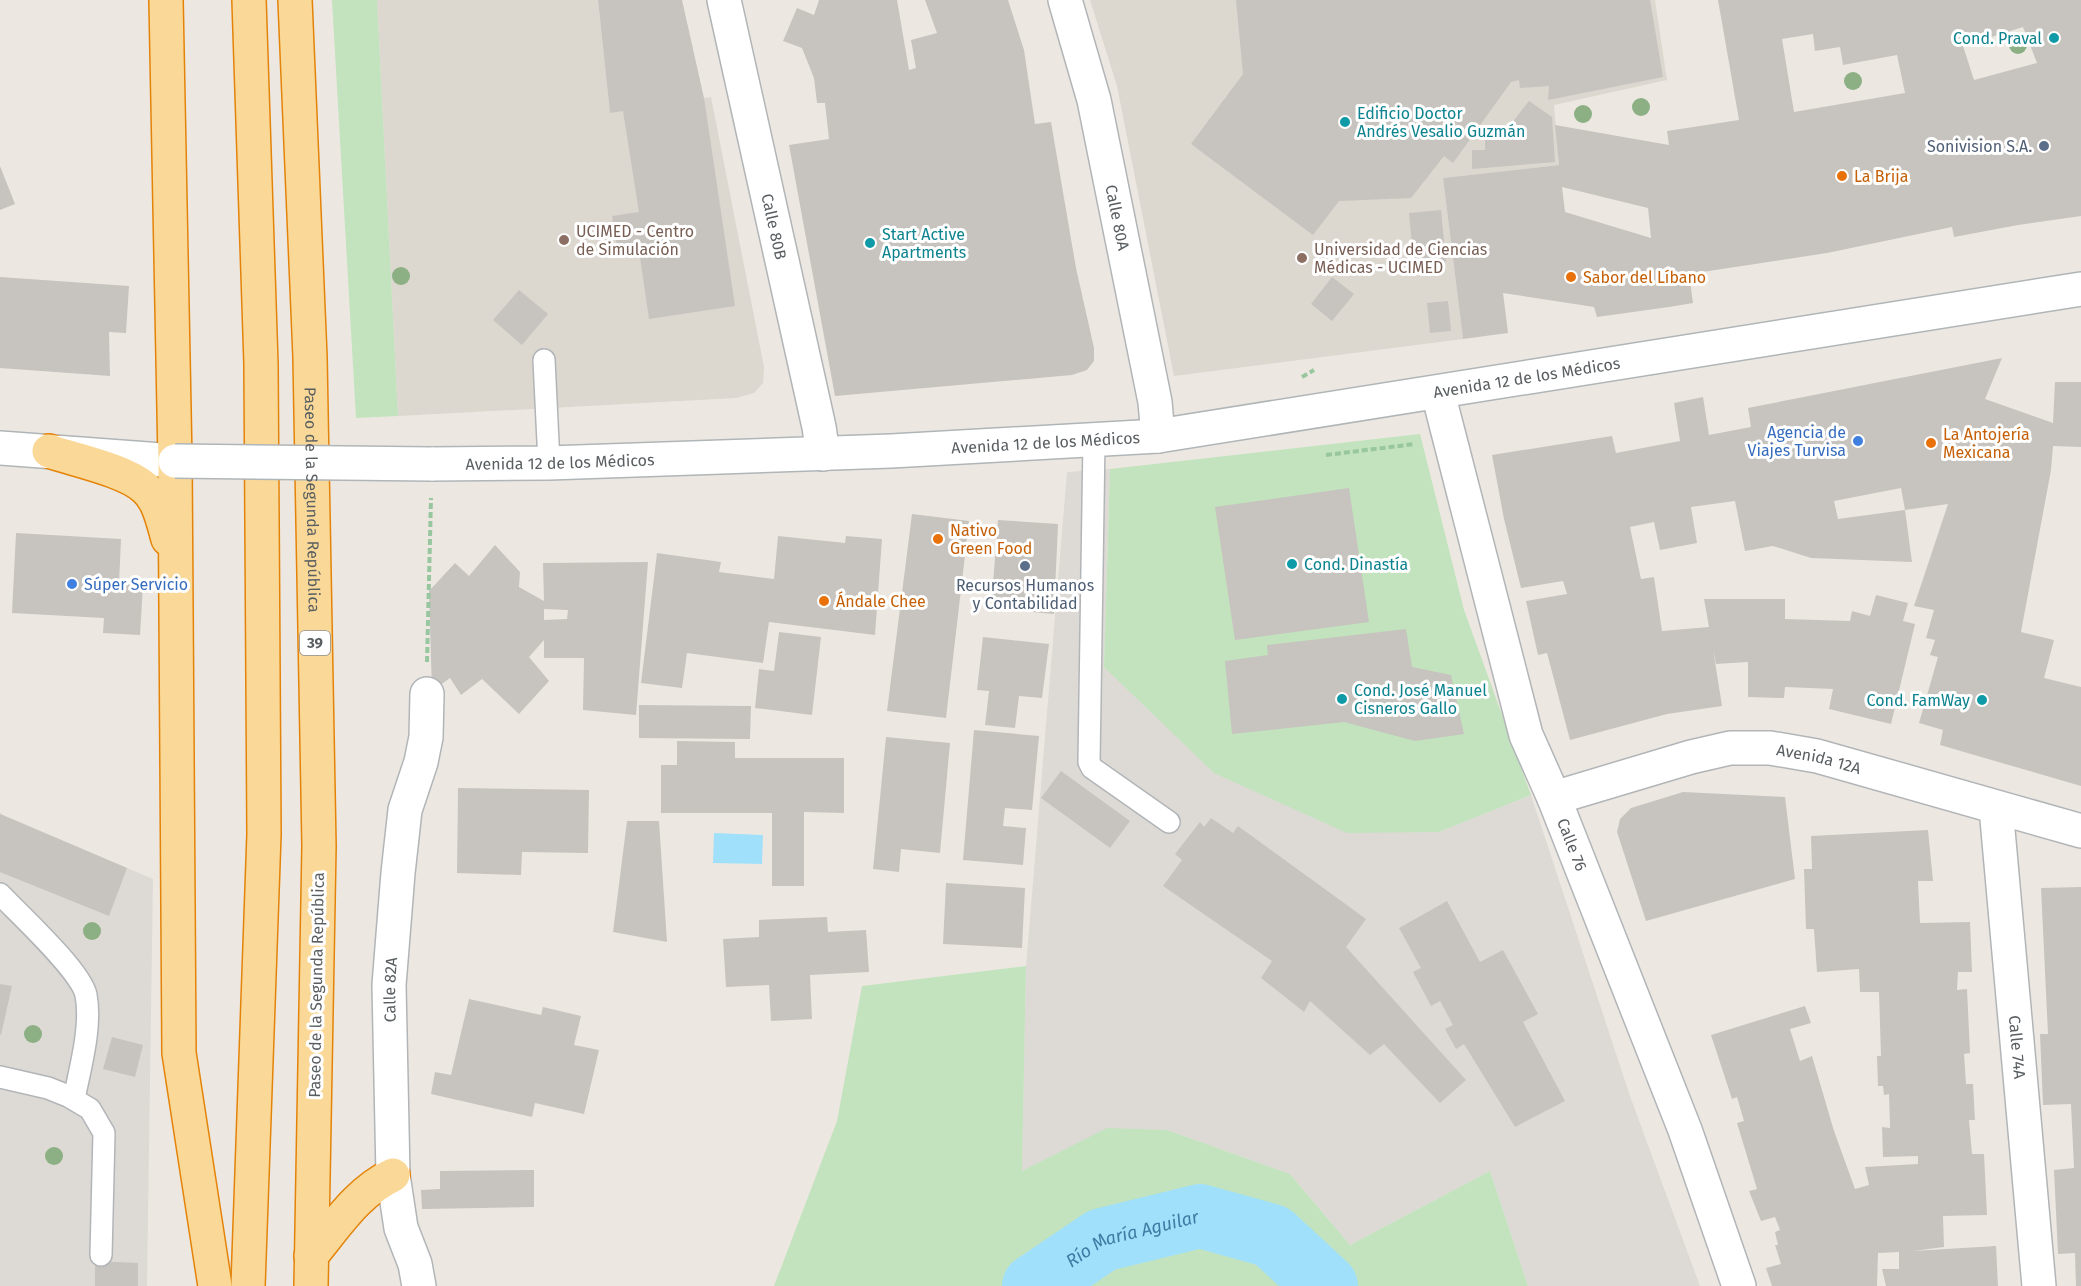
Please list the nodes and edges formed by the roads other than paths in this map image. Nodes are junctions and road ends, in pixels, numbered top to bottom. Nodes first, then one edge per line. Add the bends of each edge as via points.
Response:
1 (166, 0) edge
2 (242, 0) edge
3 (294, 0) edge
4 (724, 0) edge
5 (1065, 0) edge
6 (250, 16) edge
7 (2081, 289) edge
8 (544, 360) dead end
9 (1438, 393) junction
10 (1158, 436) junction
11 (1094, 441) junction
12 (0, 448) edge
13 (49, 451) junction
14 (823, 454) junction
15 (175, 461) junction
16 (549, 463) junction
17 (176, 565) junction
18 (427, 694) road end
19 (1554, 798) junction
20 (1996, 808) junction
21 (1170, 822) dead end
22 (2081, 831) edge
23 (0, 894) edge
24 (0, 1077) edge
25 (74, 1099) junction
26 (393, 1175) junction
27 (101, 1256) dead end
28 (311, 1271) edge
29 (215, 1286) edge
30 (248, 1286) edge
31 (420, 1286) edge
32 (1739, 1286) edge
33 (2039, 1286) edge

1 - 15 highway
2 - 6 highway
3 - 28 highway, Paseo de la Segunda República / 39 via 310,357 319,823
4 - 14 street, Calle 80B
5 - 10 street, Calle 80A via 1094,100 1155,402
6 - 30 highway via 261,364 264,834
7 - 9 street, Avenida 12 de los Médicos
8 - 16 lane
9 - 10 street, Avenida 12 de los Médicos
9 - 19 street, Calle 76 via 1526,735
10 - 11 street, Avenida 12 de los Médicos
11 - 14 street, Avenida 12 de los Médicos
11 - 21 lane via 1089,762 1092,768
12 - 13 street, Avenida 12 de los Médicos
13 - 15 street, Avenida 12 de los Médicos
13 - 17 highway via 123,474 146,488 159,509
14 - 16 street, Avenida 12 de los Médicos
15 - 16 street, Avenida 12 de los Médicos, bridge
15 - 17 highway
17 - 29 highway via 179,1053
18 - 26 street, Calle 82A via 426,737 405,810 389,985
19 - 20 street, Avenida 12A via 1691,757 1730,748 1770,748 1817,756
19 - 32 street, Calle 76 via 1685,1130
20 - 22 street, Avenida 12A
20 - 33 street, Calle 74A
23 - 25 lane via 75,973 86,994 86,1034
24 - 25 lane via 48,1088
25 - 27 lane via 90,1109 104,1133
26 - 28 highway via 357,1200
26 - 31 street, Calle 82A via 400,1228

